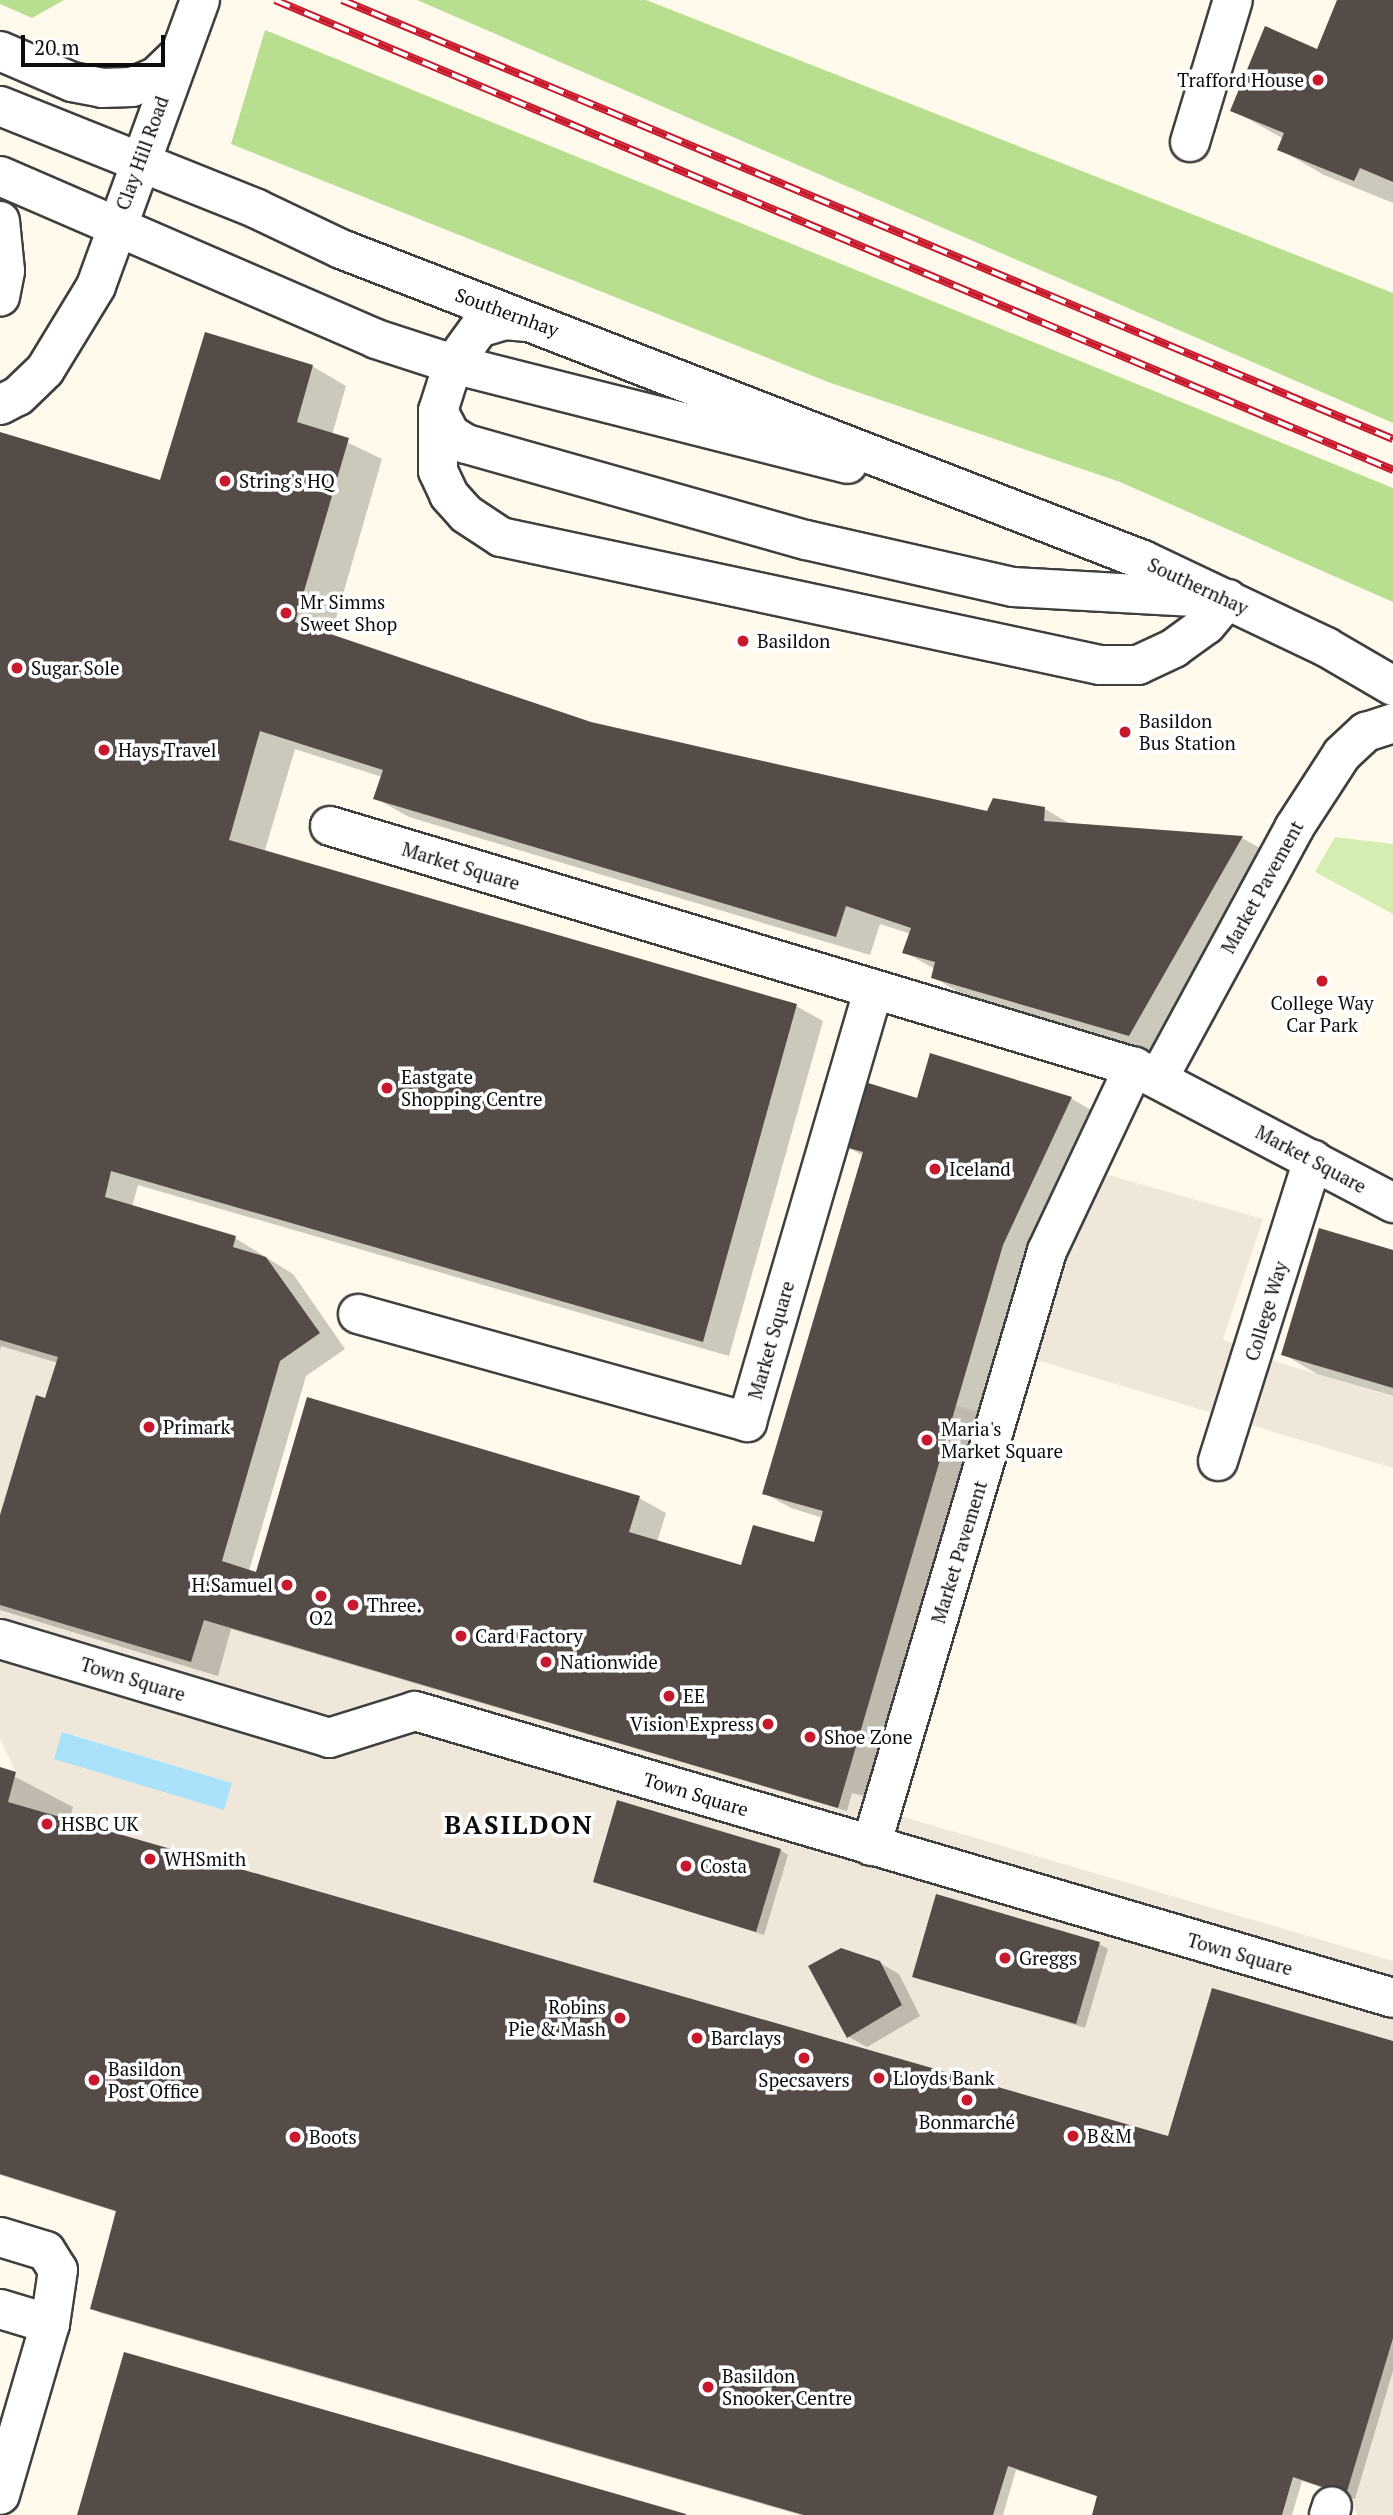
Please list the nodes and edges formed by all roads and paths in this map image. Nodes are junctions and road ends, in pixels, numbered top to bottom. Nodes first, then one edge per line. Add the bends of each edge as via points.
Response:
1 (200, 0) edge
2 (1233, 0) edge
3 (0, 51) edge
4 (177, 57) junction
5 (11, 111) edge
6 (1190, 142) dead end
7 (138, 162) junction
8 (0, 176) edge
9 (0, 221) edge
10 (114, 229) junction
11 (0, 297) edge
12 (541, 323) junction
13 (453, 364) junction
14 (0, 405) edge
15 (438, 411) junction
16 (996, 501) junction
17 (1228, 599) junction
18 (1393, 686) edge
19 (1393, 723) edge
20 (330, 826) dead end
21 (873, 992) junction
22 (1147, 1072) junction
23 (1313, 1160) junction
24 (1393, 1203) edge
25 (358, 1314) dead end
26 (1219, 1461) dead end
27 (0, 1639) edge
28 (871, 1846) junction
29 (1393, 1998) edge
30 (0, 2237) edge
31 (0, 2309) edge
32 (50, 2324) junction
33 (0, 2495) edge

1 - 4 street, Clay Hill Road
2 - 6 street
3 - 4 street via 72,82 102,88 132,87 156,77
4 - 7 street, Clay Hill Road
5 - 7 street, Southernhay
5 - 10 street, Southernhay via 90,163 106,183
7 - 10 street, Clay Hill Road
7 - 12 street, Southernhay via 341,249
8 - 10 street, Southernhay
9 - 11 street via 5,271
10 - 13 street, Southernhay via 376,339
10 - 14 street, Clay Hill Road via 96,286 76,325 45,370 18,396
12 - 13 street via 505,320 479,328
12 - 16 street, Southernhay
13 - 15 street
13 - 16 street, Southernhay
15 - 17 street via 450,434 466,444 701,513 879,558 1013,587 1090,595
15 - 17 street via 438,471 449,495 466,514 501,537 1100,665 1138,665 1174,648 1206,625
16 - 17 street, Southernhay
17 - 18 street, Southernhay
19 - 22 street, Market Pavement via 1366,732 1342,754
20 - 21 street, Market Square
21 - 22 street, Market Square
21 - 25 street, Market Square via 747,1422
22 - 23 street, Market Square
22 - 28 street, Market Pavement via 1047,1251
23 - 24 street, Market Square
23 - 26 street, College Way
27 - 28 street, Town Square via 329,1738 415,1711
28 - 29 street, Town Square
30 - 32 street via 46,2251 58,2270
31 - 32 street
32 - 33 street

